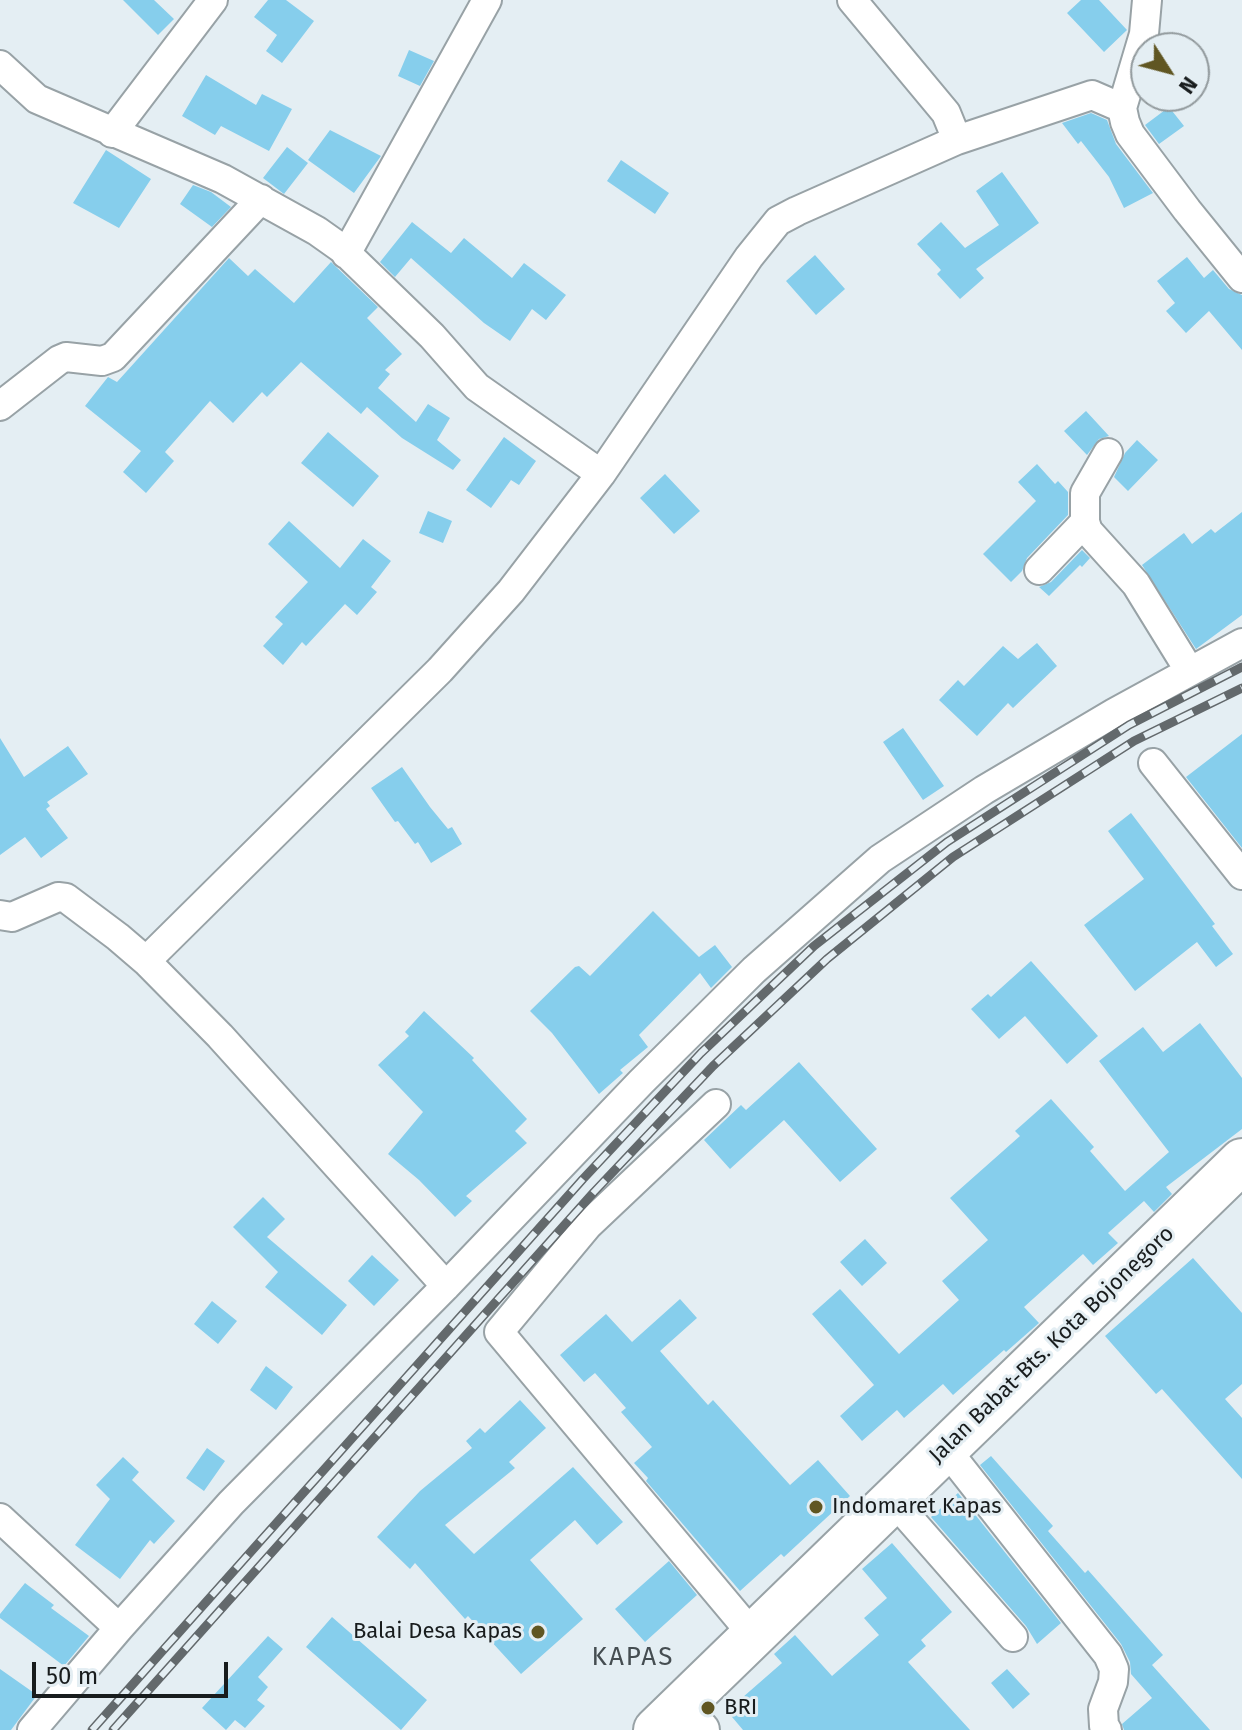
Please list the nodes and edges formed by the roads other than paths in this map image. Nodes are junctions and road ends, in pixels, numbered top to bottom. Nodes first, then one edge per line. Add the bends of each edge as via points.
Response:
1 (213, 0) edge
2 (487, 0) edge
3 (852, 0) edge
4 (1147, 0) edge
5 (0, 65) edge
6 (1122, 108) junction
7 (112, 133) junction
8 (957, 140) junction
9 (261, 199) junction
10 (346, 254) junction
11 (1242, 278) edge
12 (0, 406) edge
13 (1108, 453) dead end
14 (601, 474) junction
15 (1085, 522) junction
16 (1039, 570) dead end
17 (1242, 643) edge
18 (1189, 670) junction
19 (1153, 763) dead end
20 (1242, 875) edge
21 (0, 915) edge
22 (146, 961) junction
23 (716, 1104) dead end
24 (1242, 1161) edge
25 (446, 1286) junction
26 (945, 1448) junction
27 (893, 1500) junction
28 (0, 1518) edge
29 (119, 1628) junction
30 (753, 1635) junction
31 (1013, 1637) dead end
32 (679, 1723) edge
33 (32, 1730) edge
34 (1107, 1730) edge

1 - 7 street
2 - 10 street
3 - 8 street via 946,113
4 - 6 street via 1144,34
5 - 7 street via 37,99
6 - 8 street via 1092,95
6 - 11 street via 1135,141
7 - 9 street
8 - 14 street via 778,221
9 - 10 street
9 - 12 street via 113,357 59,360
10 - 14 street via 477,387
13 - 15 street via 1085,493
14 - 22 street via 511,591 440,670
15 - 16 street
15 - 18 street via 1136,584
17 - 18 street
18 - 25 street via 984,790 880,859 754,970
19 - 20 street
21 - 22 street via 12,917 58,897 72,901
22 - 25 street via 231,1047
23 - 30 street via 588,1225 499,1332
24 - 26 highway, Jalan Babat-Bts. Kota Bojonegoro
25 - 29 street via 231,1503
26 - 27 highway, Jalan Babat-Bts. Kota Bojonegoro
26 - 34 street via 1108,1655 1114,1669 1103,1709
27 - 30 highway, Jalan Babat-Bts. Kota Bojonegoro
27 - 31 street
28 - 29 street
29 - 33 street
30 - 32 highway, Jalan Babat-Bts. Kota Bojonegoro

